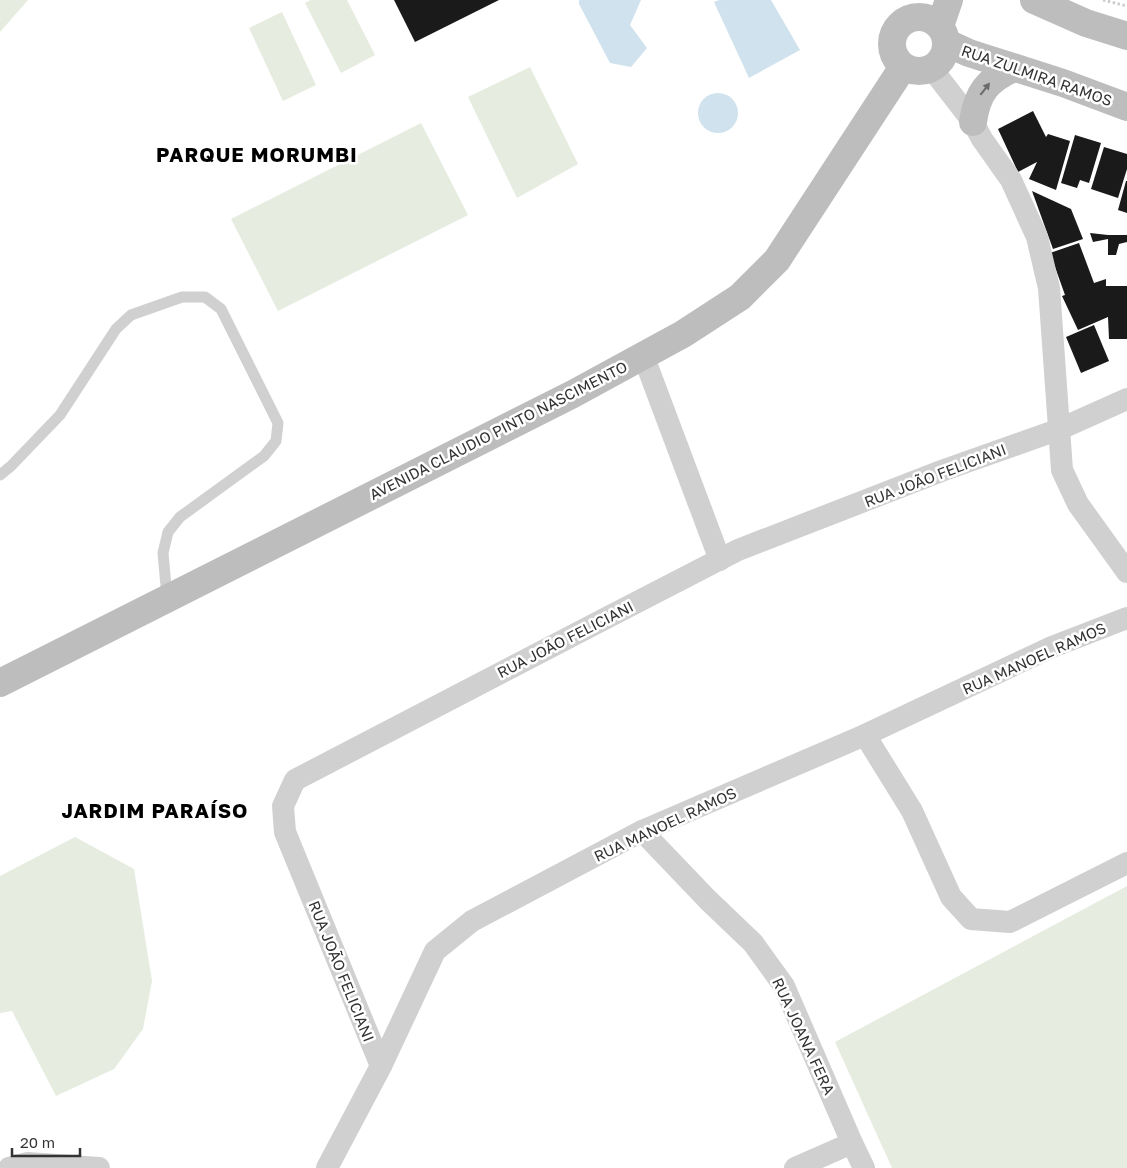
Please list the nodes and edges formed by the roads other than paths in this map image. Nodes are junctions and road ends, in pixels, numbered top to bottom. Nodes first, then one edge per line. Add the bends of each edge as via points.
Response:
1 (897, 0) edge
2 (949, 0) edge
3 (1034, 0) edge
4 (1056, 0) edge
5 (1081, 21) junction
6 (943, 34) junction
7 (1127, 36) edge
8 (892, 38) junction
9 (903, 67) junction
10 (1014, 68) junction
11 (932, 69) junction
12 (1127, 108) edge
13 (973, 122) junction
14 (644, 355) junction
15 (1127, 398) edge
16 (1060, 429) junction
17 (0, 474) edge
18 (720, 560) junction
19 (1127, 572) edge
20 (167, 599) junction
21 (1127, 618) edge
22 (0, 684) edge
23 (865, 735) junction
24 (642, 832) junction
25 (1127, 863) edge
26 (380, 1066) junction
27 (852, 1143) junction
28 (10, 1168) edge
29 (99, 1168) edge
30 (327, 1168) edge
31 (796, 1168) edge
32 (864, 1168) edge

1 - 8 main road
2 - 6 main road
3 - 5 main road
4 - 5 main road
5 - 7 main road
6 - 8 main road via 932,20 922,17 903,22
6 - 10 main road, RUA ZULMIRA RAMOS via 969,53
6 - 11 main road via 945,53
8 - 9 main road via 893,54
9 - 11 main road via 917,72
9 - 14 main road, AVENIDA CLAUDIO PINTO NASCIMENTO via 776,260 740,297
10 - 12 main road, RUA ZULMIRA RAMOS
13 -> 10 main road via 978,99 985,87
11 - 13 street
13 - 16 street via 1011,180 1036,237 1049,288
14 - 18 street
14 - 20 main road, AVENIDA CLAUDIO PINTO NASCIMENTO
15 - 16 street, RUA JOÃO FELICIANI
16 - 18 street, RUA JOÃO FELICIANI via 926,477 738,550
16 - 19 street via 1062,470 1078,504
17 - 20 lane via 60,415 116,329 131,315 182,297 205,297 216,305 221,309 278,422 276,441 264,456 180,517 168,532 163,553
18 - 26 street, RUA JOÃO FELICIANI via 295,780 283,806 285,832
20 - 22 main road, AVENIDA CLAUDIO PINTO NASCIMENTO
21 - 23 street, RUA MANOEL RAMOS via 1052,647
23 - 24 street, RUA MANOEL RAMOS
23 - 25 street via 912,812 951,897 971,919 1010,922
24 - 26 street, RUA MANOEL RAMOS via 472,921 435,951
24 - 27 street, RUA JOANA FERA via 753,943 784,986
26 - 30 street, RUA MANOEL RAMOS
27 - 31 street
27 - 32 street, RUA JOANA FERA
28 - 29 street via 28,1162

